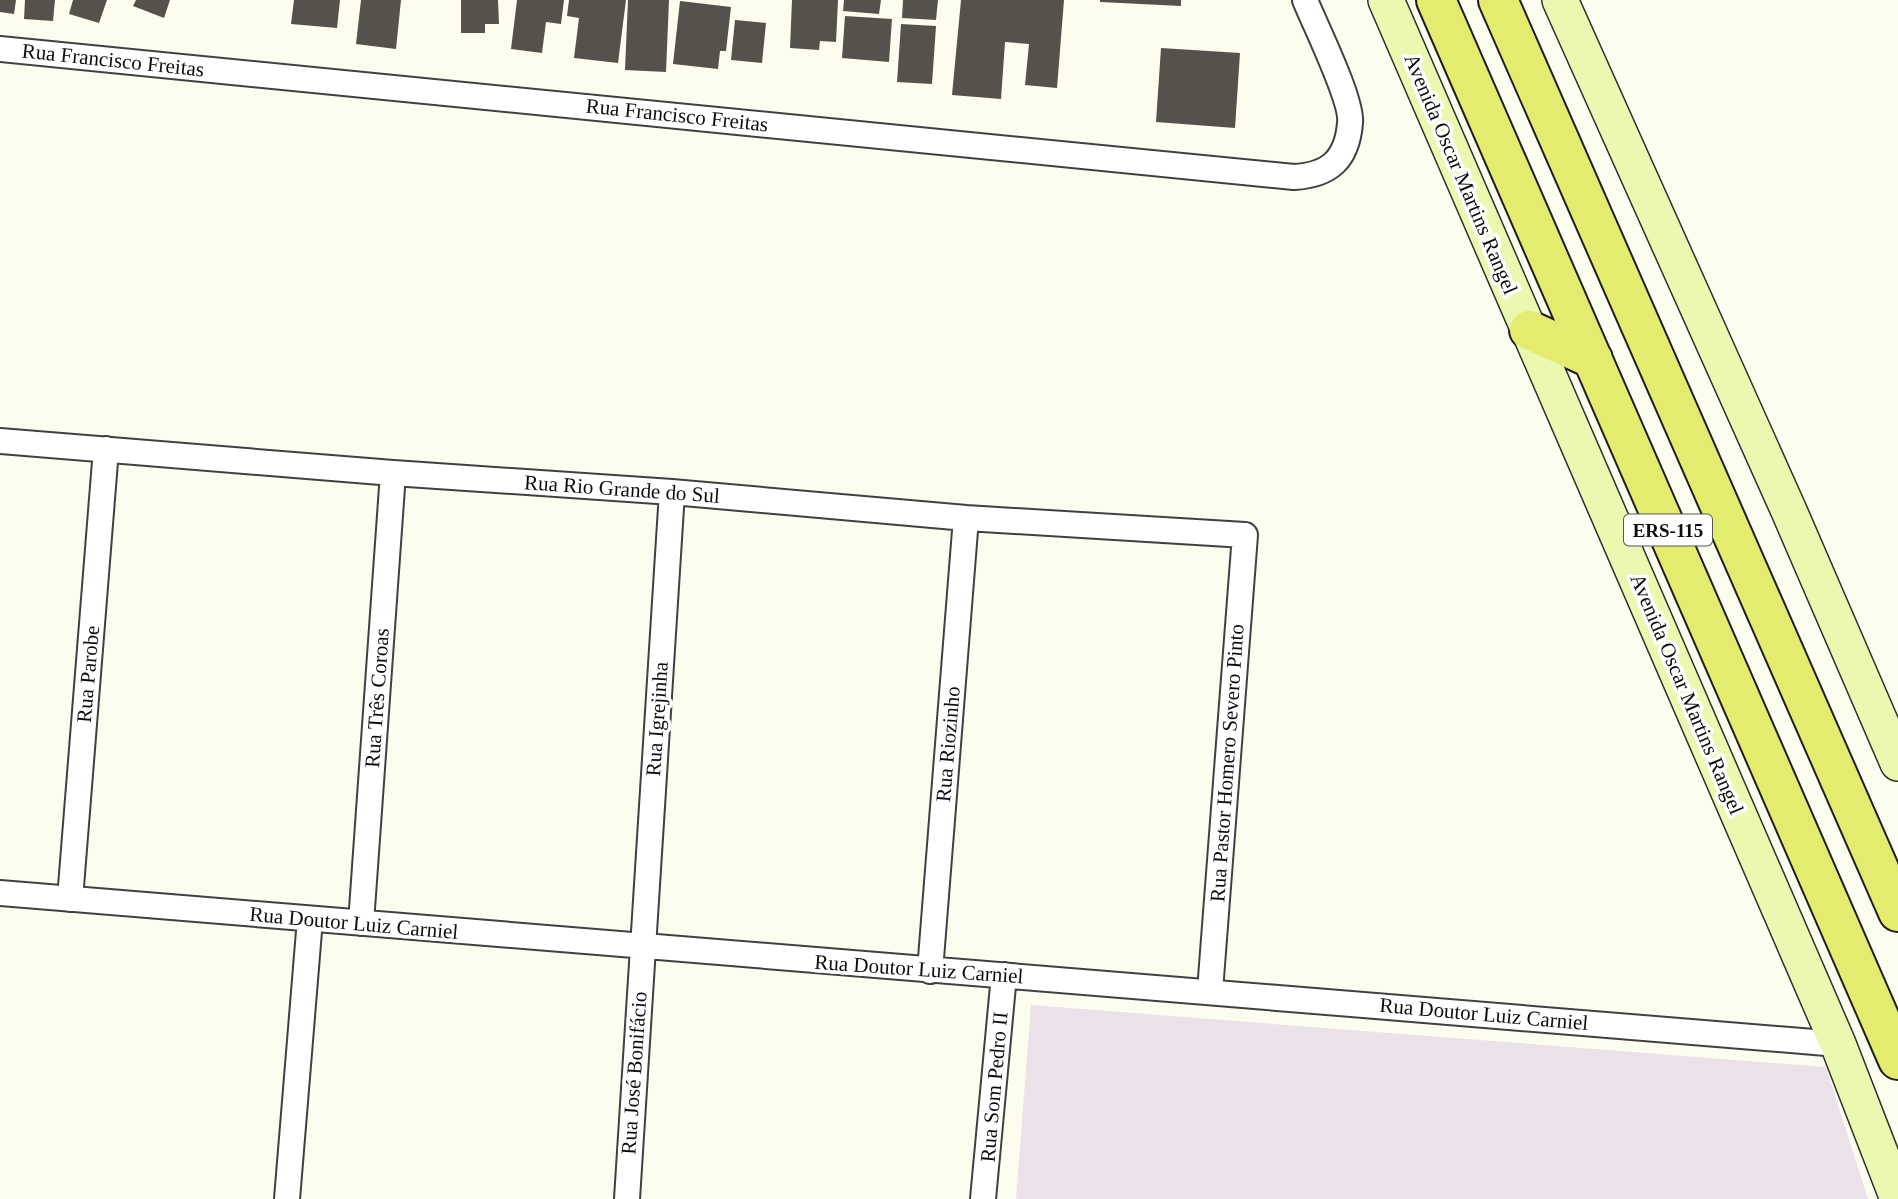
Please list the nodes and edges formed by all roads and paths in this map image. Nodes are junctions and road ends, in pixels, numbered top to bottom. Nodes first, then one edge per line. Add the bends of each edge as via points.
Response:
1 (1305, 0) edge
2 (1386, 0) edge
3 (1436, 0) edge
4 (1498, 0) edge
5 (1560, 0) edge
6 (0, 49) edge
7 (1529, 330) junction
8 (1594, 359) junction
9 (0, 441) edge
10 (106, 449) junction
11 (393, 473) junction
12 (673, 492) junction
13 (966, 517) junction
14 (1245, 535) joint
15 (1898, 763) edge
16 (0, 893) edge
17 (70, 900) junction
18 (1898, 912) edge
19 (310, 919) junction
20 (360, 923) junction
21 (642, 946) junction
22 (930, 971) junction
23 (1004, 975) junction
24 (1210, 991) junction
25 (1838, 1044) junction
26 (1898, 1060) edge
27 (287, 1199) edge
28 (626, 1199) edge
29 (983, 1199) edge
30 (1898, 1199) edge

1 - 6 street, Rua Francisco Freitas via 1351,122 1343,150 1330,169 1294,177
2 - 7 main road, Avenida Oscar Martins Rangel
3 - 8 main road, ERS-115
4 - 18 main road, ERS-115
5 - 15 main road
7 - 8 main road
7 - 25 main road, Avenida Oscar Martins Rangel
8 - 26 main road, ERS-115
9 - 10 street, Rua Rio Grande do Sul
10 - 11 street, Rua Rio Grande do Sul
10 - 17 street, Rua Parobe
11 - 12 street, Rua Rio Grande do Sul
11 - 20 street, Rua Três Coroas
12 - 13 street, Rua Rio Grande do Sul
12 - 21 street, Rua Igrejinha
13 - 14 street, Rua Rio Grande do Sul
13 - 22 street, Rua Riozinho
14 - 24 street, Rua Pastor Homero Severo Pinto
16 - 17 street, Rua Doutor Luiz Carniel
17 - 19 street, Rua Doutor Luiz Carniel
19 - 20 street, Rua Doutor Luiz Carniel
19 - 27 street
20 - 21 street, Rua Doutor Luiz Carniel
21 - 22 street, Rua Doutor Luiz Carniel
21 - 28 street, Rua José Bonifácio
22 - 23 street, Rua Doutor Luiz Carniel
23 - 24 street, Rua Doutor Luiz Carniel
23 - 29 street, Rua Som Pedro II
24 - 25 street, Rua Doutor Luiz Carniel
25 - 30 main road, Avenida Oscar Martins Rangel

